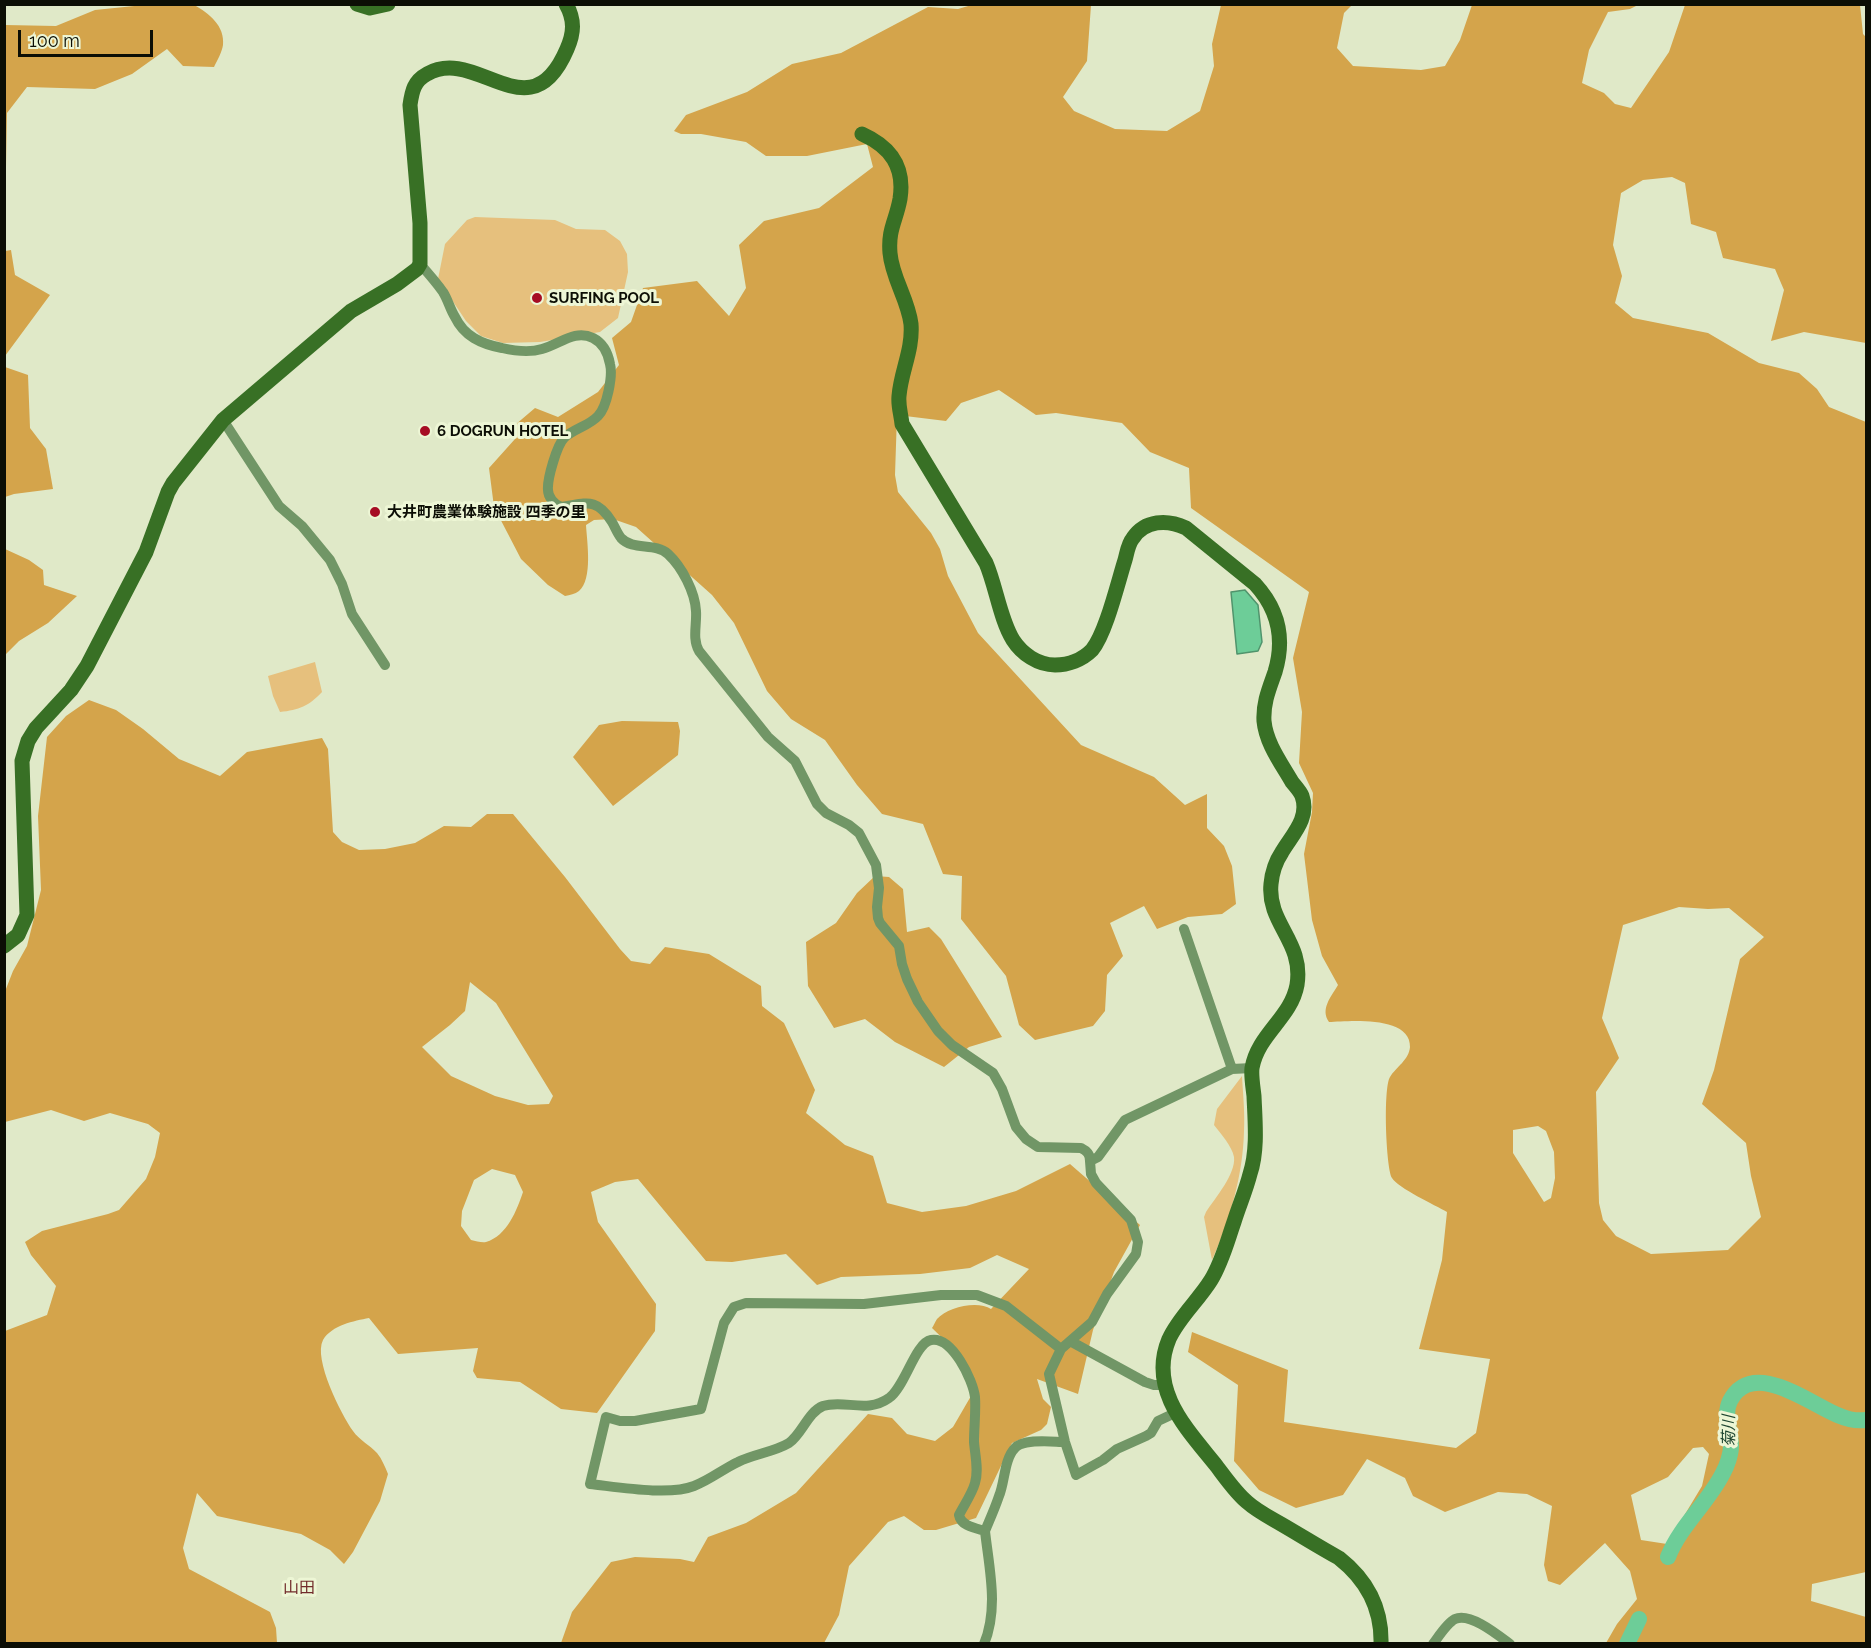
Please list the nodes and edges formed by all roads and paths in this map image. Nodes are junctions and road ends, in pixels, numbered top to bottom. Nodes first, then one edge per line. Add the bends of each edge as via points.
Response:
1 (357, 4) edge
2 (388, 4) edge
3 (566, 4) edge
4 (862, 134) dead end
5 (420, 264) junction
6 (223, 420) junction
7 (385, 665) dead end
8 (1184, 929) dead end
9 (4, 946) edge
10 (1252, 1068) junction
11 (1232, 1069) junction
12 (1090, 1161) junction
13 (1070, 1341) junction
14 (1061, 1349) junction
15 (1165, 1385) junction
16 (1175, 1413) junction
17 (1065, 1443) junction
18 (985, 1531) junction
19 (984, 1644) edge
20 (1381, 1644) edge
21 (1433, 1644) edge
22 (1510, 1644) edge

1 - 2 street via 370,8
3 - 5 street via 573,19 569,44 552,75 540,84 515,87 448,69 432,71 414,86 410,105
4 - 10 street via 886,147 899,171 900,200 890,232 890,254 911,324 908,362 899,395 902,424 986,563 1015,643 1032,659 1049,665 1068,663 1086,655 1102,634 1132,538 1149,525 1164,522 1186,528 1255,584 1275,613 1280,646 1264,707 1266,732 1302,796 1303,810 1297,832 1274,868 1272,900 1298,965 1289,1008 1265,1037
5 - 6 street via 397,284 351,311
5 - 12 street via 443,293 459,324 485,344 534,351 584,335 605,349 611,372 604,405 599,416 561,442 548,483 551,499 561,507 593,504 607,515 625,541 658,548 676,563 694,601 699,651 768,737 795,761 817,804 855,829 871,854 879,880 878,918 899,946 907,979 923,1010 944,1038 993,1074 1016,1127 1026,1139 1038,1147 1081,1148 1090,1155
6 - 7 street via 279,506 330,560 352,614
6 - 9 street via 168,492 146,552 87,666 28,741 22,760 27,915 18,935
8 - 11 street
10 - 11 street
10 - 15 street via 1255,1149 1251,1172 1220,1262 1168,1342 1163,1361
11 - 12 street via 1125,1120 1098,1157
12 - 13 street via 1096,1183 1131,1220 1138,1242 1136,1254 1092,1322
13 - 14 street
13 - 15 street via 1144,1382
14 - 17 street via 1049,1374
14 - 18 street via 1006,1305 977,1295 864,1304 746,1303 734,1307 724,1323 701,1409 635,1421 620,1422 606,1417 590,1484 669,1491 693,1487 739,1462 792,1441 824,1406 875,1405 886,1400 895,1394 924,1343 931,1340 952,1349 975,1394 975,1483 959,1515 963,1524
15 - 16 street
16 - 17 street via 1158,1421 1151,1433 1076,1475
16 - 20 street via 1242,1497 1339,1558 1355,1573 1374,1601
17 - 18 street via 1031,1442 1015,1447
18 - 19 street via 993,1610
21 - 22 street via 1452,1620 1463,1617

